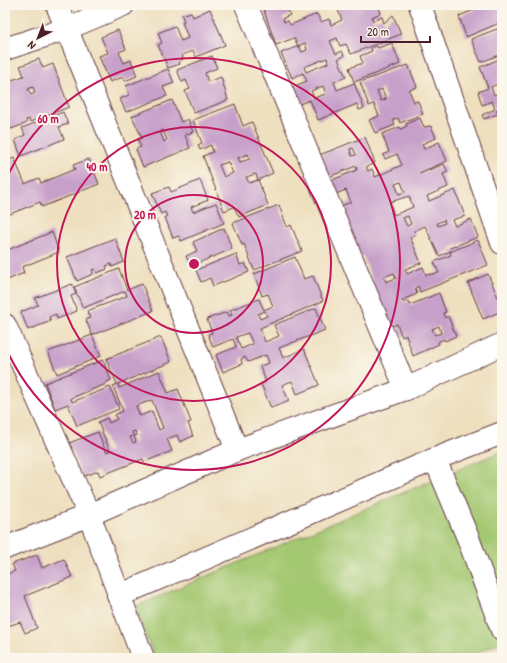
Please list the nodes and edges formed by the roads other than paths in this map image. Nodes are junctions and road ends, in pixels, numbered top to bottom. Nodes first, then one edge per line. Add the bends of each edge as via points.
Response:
1 (57, 5) edge
2 (123, 5) edge
3 (246, 5) edge
4 (420, 5) edge
5 (66, 29) junction
6 (5, 49) edge
7 (502, 243) edge
8 (5, 325) edge
9 (502, 344) edge
10 (406, 389) junction
11 (502, 432) edge
12 (237, 450) junction
13 (435, 459) junction
14 (89, 515) junction
15 (5, 548) edge
16 (118, 596) junction
17 (502, 630) edge
18 (143, 658) edge

1 - 5 street
2 - 5 street
3 - 10 street
4 - 7 street
5 - 6 street
5 - 12 street
8 - 14 street
9 - 10 street
10 - 12 street
11 - 13 street
12 - 14 street
13 - 16 street
13 - 17 street
14 - 15 street
14 - 16 street
16 - 18 street

